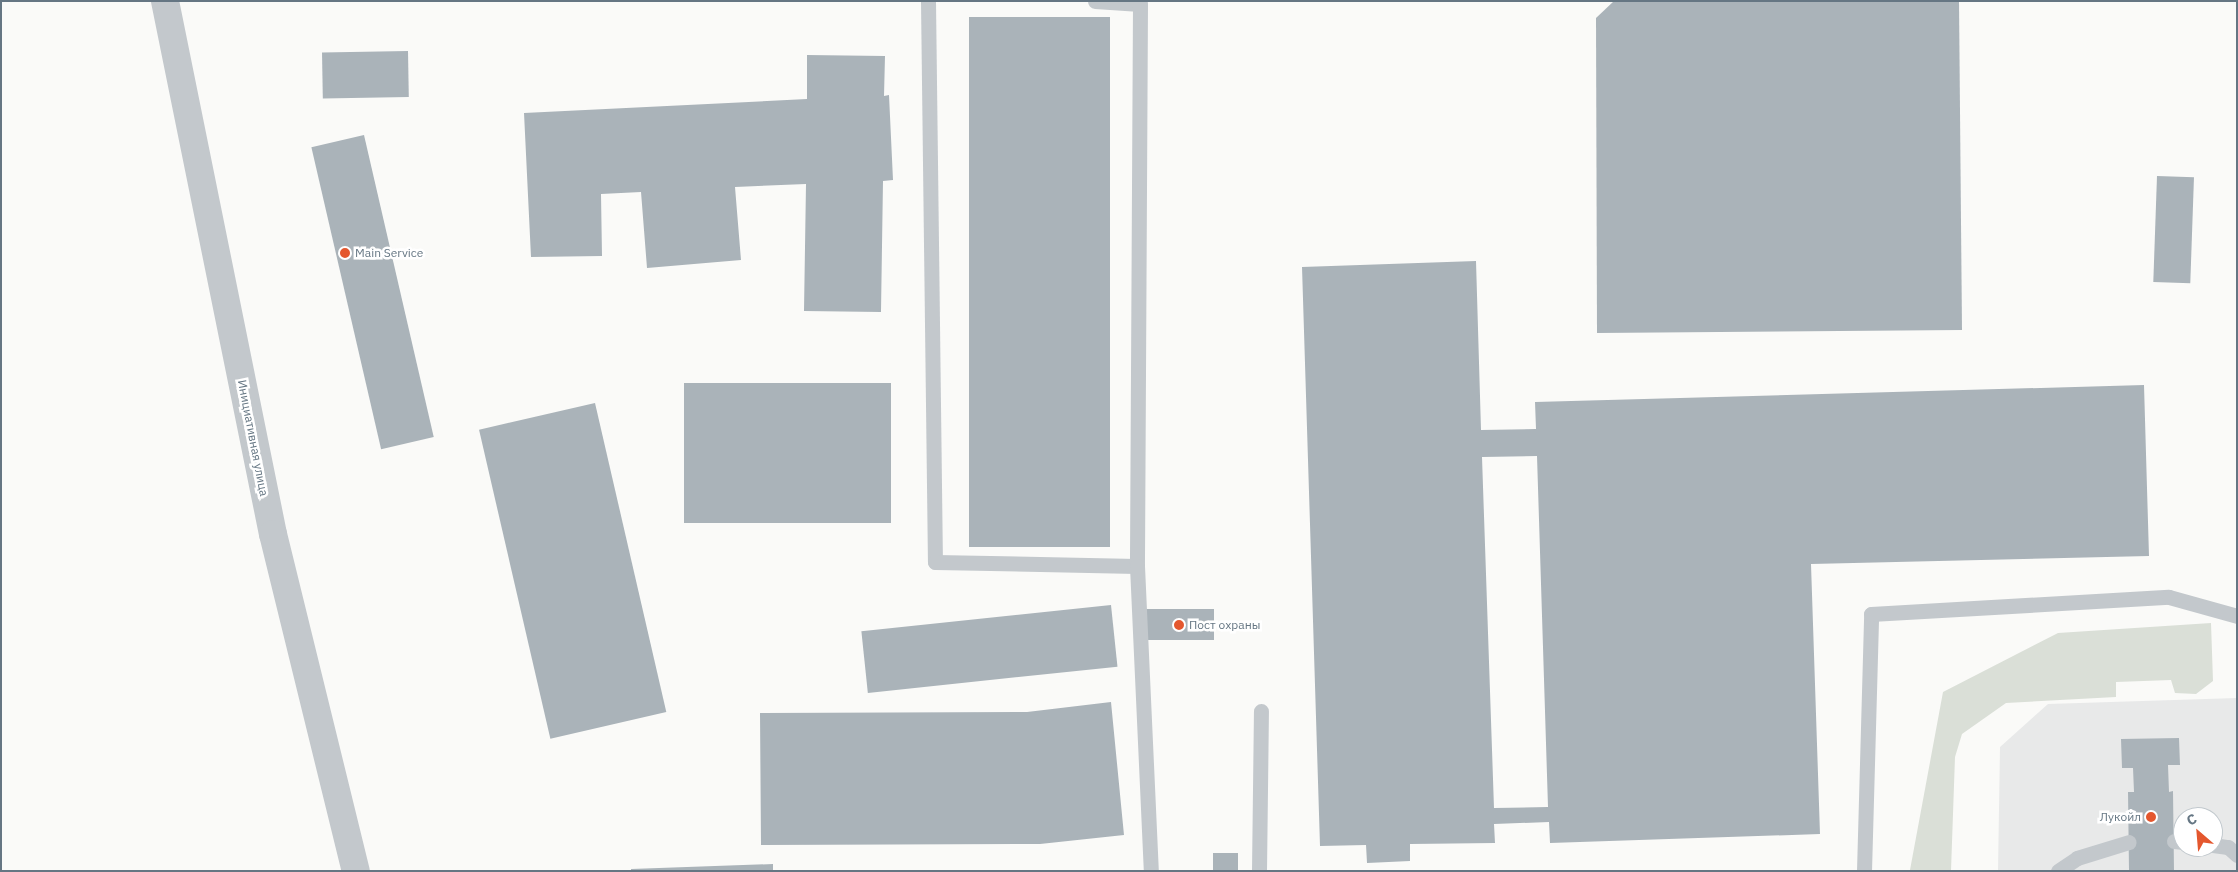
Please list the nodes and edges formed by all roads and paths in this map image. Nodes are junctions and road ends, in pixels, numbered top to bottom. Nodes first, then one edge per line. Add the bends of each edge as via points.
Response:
1 (166, 1) edge
2 (928, 1) edge
3 (1095, 1) edge
4 (1137, 566) junction
5 (2237, 616) edge
6 (1260, 710) dead end
7 (2129, 842) dead end
8 (2223, 846) edge
9 (2237, 854) edge
10 (356, 871) edge
11 (1151, 871) edge
12 (1260, 871) edge
13 (1864, 871) edge
14 (2058, 871) edge

1 - 10 street, Инициативная улица via 273,534
2 - 4 lane via 935,562
3 - 4 lane via 1140,4
4 - 11 lane
5 - 13 lane via 2169,597 1871,614
6 - 12 lane
7 - 14 lane via 2077,858
8 - 9 lane

